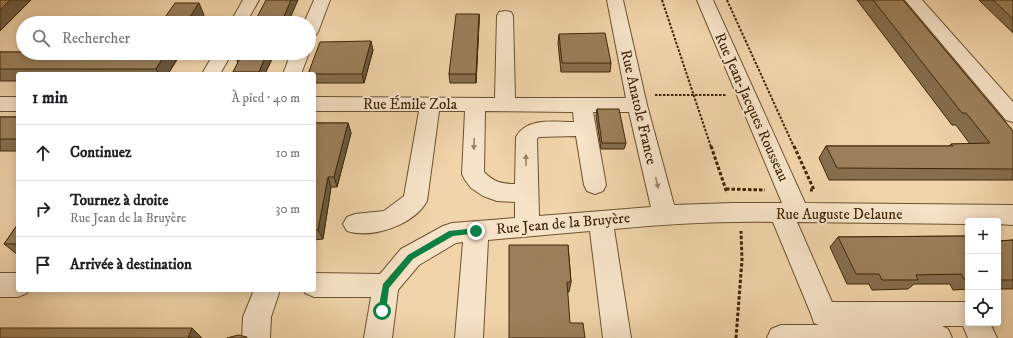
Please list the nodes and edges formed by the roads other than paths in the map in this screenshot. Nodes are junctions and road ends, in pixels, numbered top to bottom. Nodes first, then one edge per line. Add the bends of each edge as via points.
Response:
1 (251, 0) edge
2 (322, 0) edge
3 (615, 0) edge
4 (705, 0) edge
5 (913, 0) edge
6 (242, 16) edge
7 (316, 16) edge
8 (504, 16) dead end
9 (218, 60) edge
10 (297, 60) edge
11 (212, 72) edge
12 (293, 72) edge
13 (636, 100) junction
14 (0, 104) edge
15 (16, 104) edge
16 (316, 104) edge
17 (430, 104) junction
18 (476, 105) junction
19 (505, 105) junction
20 (582, 105) junction
21 (1013, 115) edge
22 (585, 129) junction
23 (594, 185) dead end
24 (527, 193) junction
25 (790, 213) junction
26 (665, 214) junction
27 (1013, 215) edge
28 (601, 220) junction
29 (355, 224) dead end
30 (527, 226) junction
31 (476, 231) junction
32 (0, 285) edge
33 (16, 285) edge
34 (316, 285) edge
35 (386, 286) junction
36 (265, 292) edge
37 (965, 314) edge
38 (977, 326) edge
39 (256, 338) edge
40 (378, 338) edge
41 (469, 338) edge
42 (617, 338) edge
43 (781, 338) edge
44 (938, 338) edge
45 (983, 338) edge

1 - 6 street
2 - 7 street
3 - 13 street, Rue Anatole France
4 - 25 street, Rue Jean-Jacques Rousseau via 746,94
5 - 21 street
8 - 19 street
9 - 11 street
10 - 12 street
13 - 20 street, Rue Émile Zola
13 -> 26 street, Rue Anatole France
14 - 15 street
16 - 17 street, Rue Émile Zola
17 - 18 street, Rue Émile Zola
17 - 29 street via 415,201 389,220
18 - 19 street, Rue Émile Zola
18 -> 24 street via 473,174 482,186 492,192
19 - 20 street, Rue Émile Zola
20 - 22 street
22 - 23 street
24 -> 22 street via 526,137 529,132
24 - 30 street
25 - 26 street, Rue Auguste Delaune
25 - 27 street, Rue Auguste Delaune
25 - 37 street, Rue Jean-Jacques Rousseau via 824,314
26 - 28 street, Rue Jean de la Bruyère
28 - 30 street, Rue Jean de la Bruyère
28 - 42 street
30 - 31 street, Rue Jean de la Bruyère
31 - 35 street, Rue Jean de la Bruyère via 452,233 410,257
31 - 41 street
32 - 33 street
34 - 35 street
35 - 40 street
36 - 39 street via 257,317
38 - 45 street
43 - 44 street

